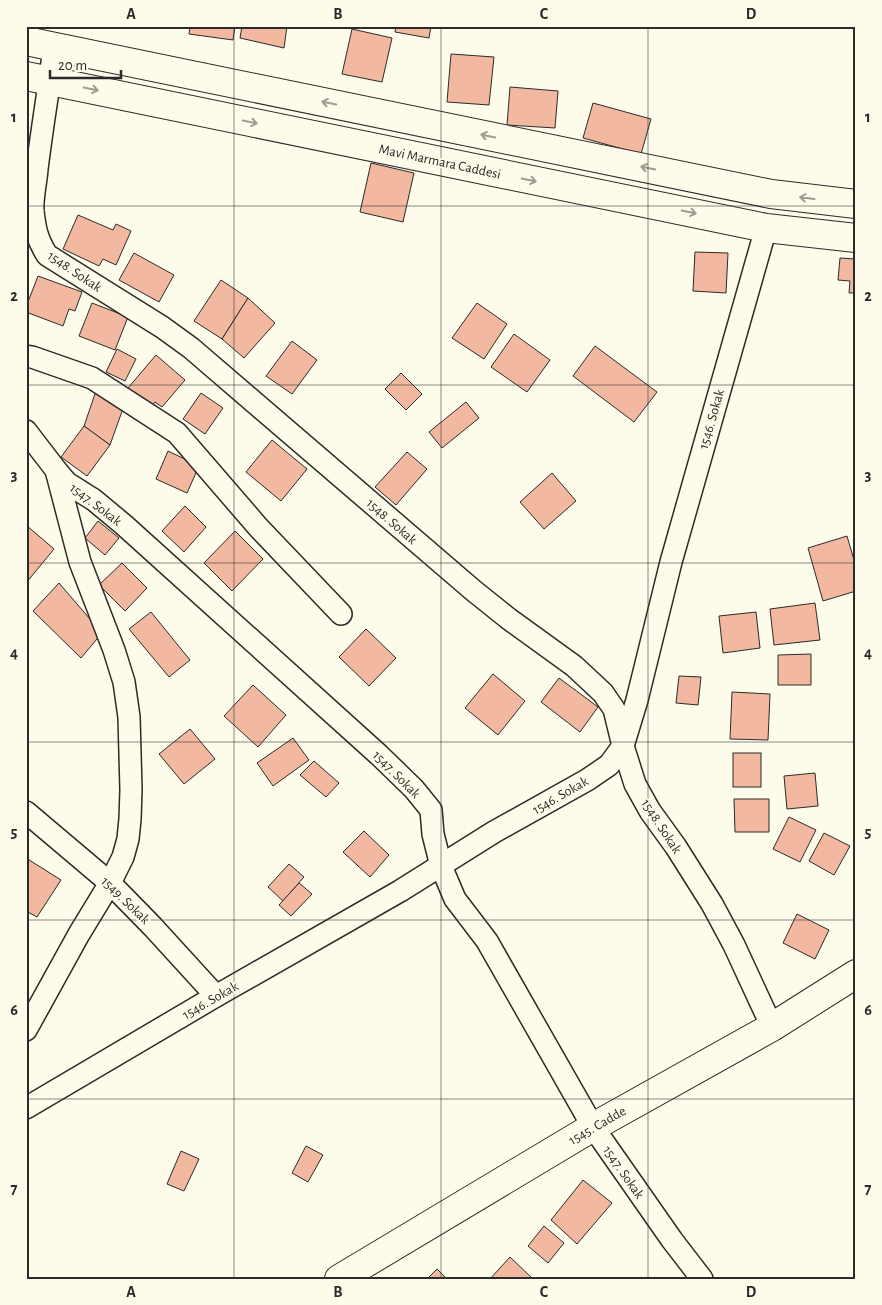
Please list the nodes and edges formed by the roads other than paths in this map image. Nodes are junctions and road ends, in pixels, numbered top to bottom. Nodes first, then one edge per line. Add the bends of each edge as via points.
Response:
1 (26, 41) edge
2 (54, 47) junction
3 (38, 78) edge
4 (34, 121) edge
5 (856, 204) edge
6 (766, 228) junction
7 (856, 238) edge
8 (26, 356) edge
9 (26, 431) edge
10 (56, 470) junction
11 (341, 614) dead end
12 (623, 746) junction
13 (26, 812) edge
14 (441, 866) junction
15 (110, 883) junction
16 (856, 974) edge
17 (216, 996) junction
18 (772, 1027) junction
19 (26, 1030) edge
20 (26, 1108) edge
21 (593, 1127) junction
22 (339, 1279) edge
23 (702, 1279) edge

1 - 2 street
2 - 3 street, 1548. Sokak
5 -> 2 street via 771,194
3 - 4 street, 1548. Sokak
3 -> 6 street, Mavi Marmara Caddesi
4 - 12 street, 1548. Sokak via 33,209 39,242 47,255 191,348 474,591 574,666 603,693 614,709
6 - 7 street, Mavi Marmara Caddesi
6 - 12 street, 1546. Sokak via 671,562
8 - 11 street via 92,378 177,433 258,527
9 - 10 street, 1547. Sokak
10 - 14 street, 1547. Sokak via 68,483 124,525 414,789 431,810
10 - 15 street via 80,562 122,674 129,717 131,790 128,839
12 - 14 street, 1546. Sokak via 609,765 587,780
12 - 18 street, 1548. Sokak via 635,784 712,904
13 - 15 street, 1549. Sokak
14 - 17 street, 1546. Sokak
14 - 21 street, 1547. Sokak via 455,899 487,941
15 - 17 street, 1549. Sokak
15 - 19 street
16 - 18 street, 1545. Cadde
17 - 20 street, 1546. Sokak
18 - 21 street, 1545. Cadde
21 - 22 street, 1545. Cadde
21 - 23 street, 1547. Sokak

